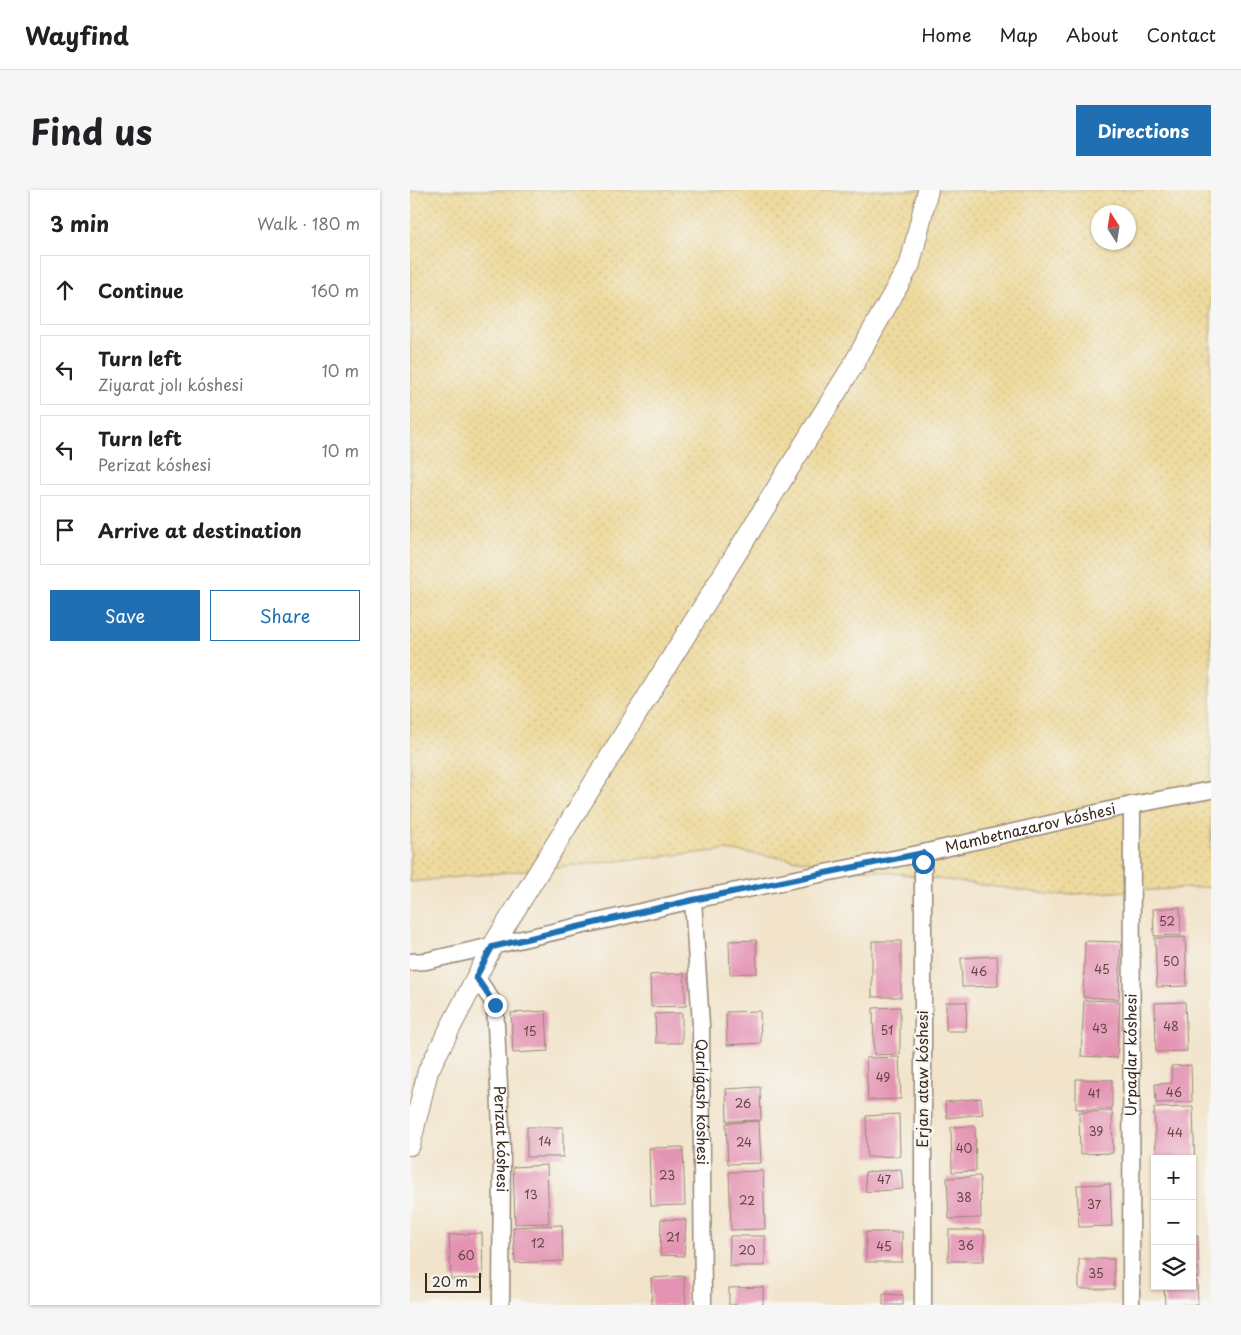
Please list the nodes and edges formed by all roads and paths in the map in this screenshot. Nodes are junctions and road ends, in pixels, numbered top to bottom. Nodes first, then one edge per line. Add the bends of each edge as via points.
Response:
1 (928, 190) edge
2 (1211, 790) edge
3 (1132, 805) junction
4 (923, 853) junction
5 (693, 900) junction
6 (492, 947) junction
7 (410, 962) edge
8 (476, 977) junction
9 (410, 1145) edge
10 (501, 1305) edge
11 (702, 1305) edge
12 (923, 1305) edge
13 (1131, 1305) edge

1 - 6 street via 910,264 852,367
2 - 3 street, Mambetnazarov kóshesi
3 - 4 street, Mambetnazarov kóshesi
3 - 13 street, Urpaqlar kóshesi
4 - 5 street, Mambetnazarov kóshesi
4 - 12 street, Erjan ataw kóshesi
5 - 6 street, Mambetnazarov kóshesi
5 - 11 street, Qarlıǵash kóshesi via 701,1025
6 - 7 street, Mambetnazarov kóshesi
6 - 8 street
8 - 9 street via 428,1071
8 - 10 street, Perizat kóshesi via 495,1005 502,1148

